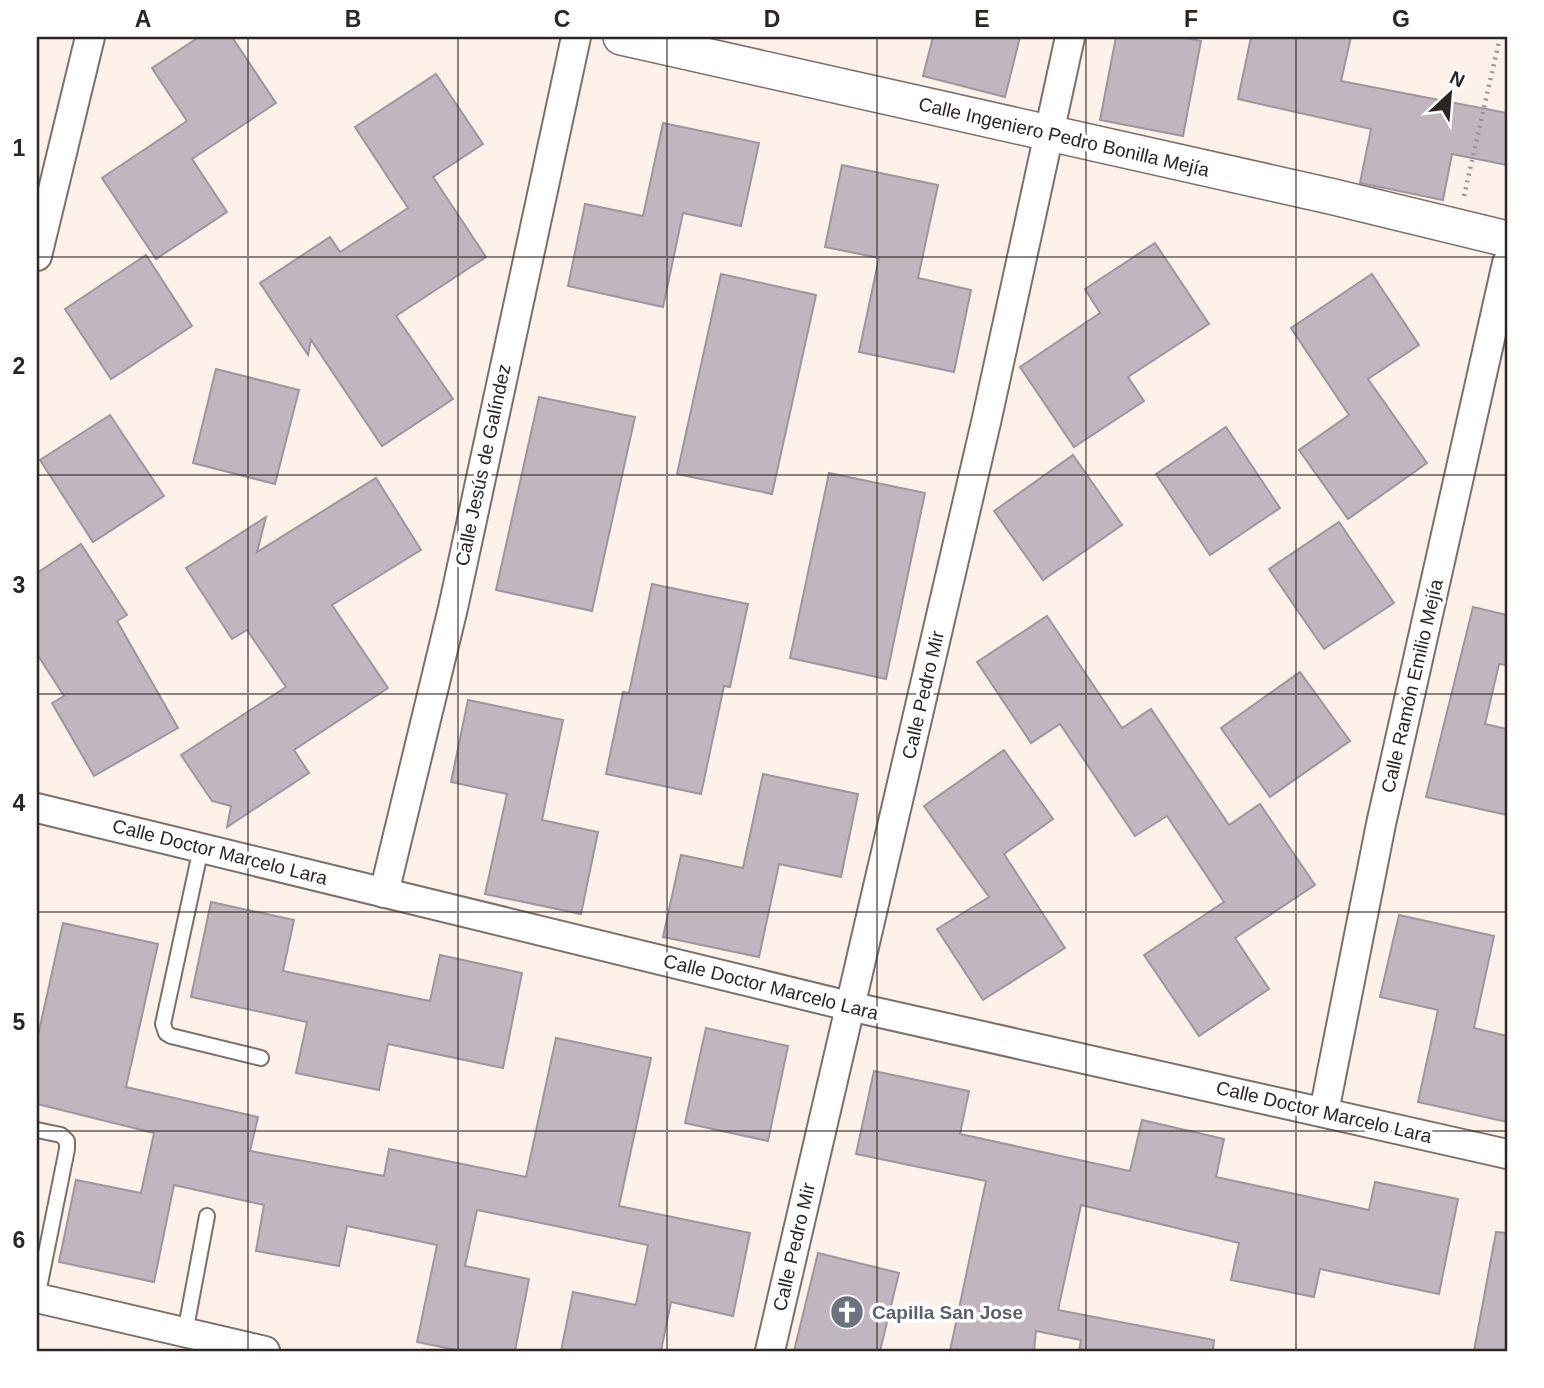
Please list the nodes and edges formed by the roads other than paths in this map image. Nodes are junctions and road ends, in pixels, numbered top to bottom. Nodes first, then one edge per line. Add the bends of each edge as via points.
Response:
1 (90, 37) edge
2 (576, 37) edge
3 (621, 37) edge
4 (1070, 37) edge
5 (1047, 135) junction
6 (1507, 239) edge
7 (37, 256) edge
8 (1507, 262) edge
9 (37, 808) edge
10 (201, 848) junction
11 (384, 893) junction
12 (849, 1006) junction
13 (261, 1058) dead end
14 (1324, 1112) junction
15 (37, 1130) edge
16 (1507, 1154) edge
17 (208, 1216) dead end
18 (37, 1298) edge
19 (185, 1333) junction
20 (236, 1348) edge
21 (265, 1351) edge
22 (770, 1351) edge

1 - 7 street
2 - 11 street, Calle Jesús de Galíndez via 453,608
3 - 5 street, Calle Ingeniero Pedro Bonilla Mejía
4 - 5 street, Calle Pedro Mir
5 - 6 street, Calle Ingeniero Pedro Bonilla Mejía
5 - 12 street, Calle Pedro Mir via 988,418
8 - 14 street, Calle Ramón Emilio Mejía via 1381,824
9 - 10 street, Calle Doctor Marcelo Lara
10 - 11 street, Calle Doctor Marcelo Lara
10 - 13 lane via 163,1024 171,1036
11 - 12 street, Calle Doctor Marcelo Lara
12 - 14 street, Calle Doctor Marcelo Lara
12 - 22 street, Calle Pedro Mir
14 - 16 street, Calle Doctor Marcelo Lara
15 - 18 lane via 61,1135 67,1149
17 - 19 lane
18 - 19 street
19 - 20 street
20 - 21 street

